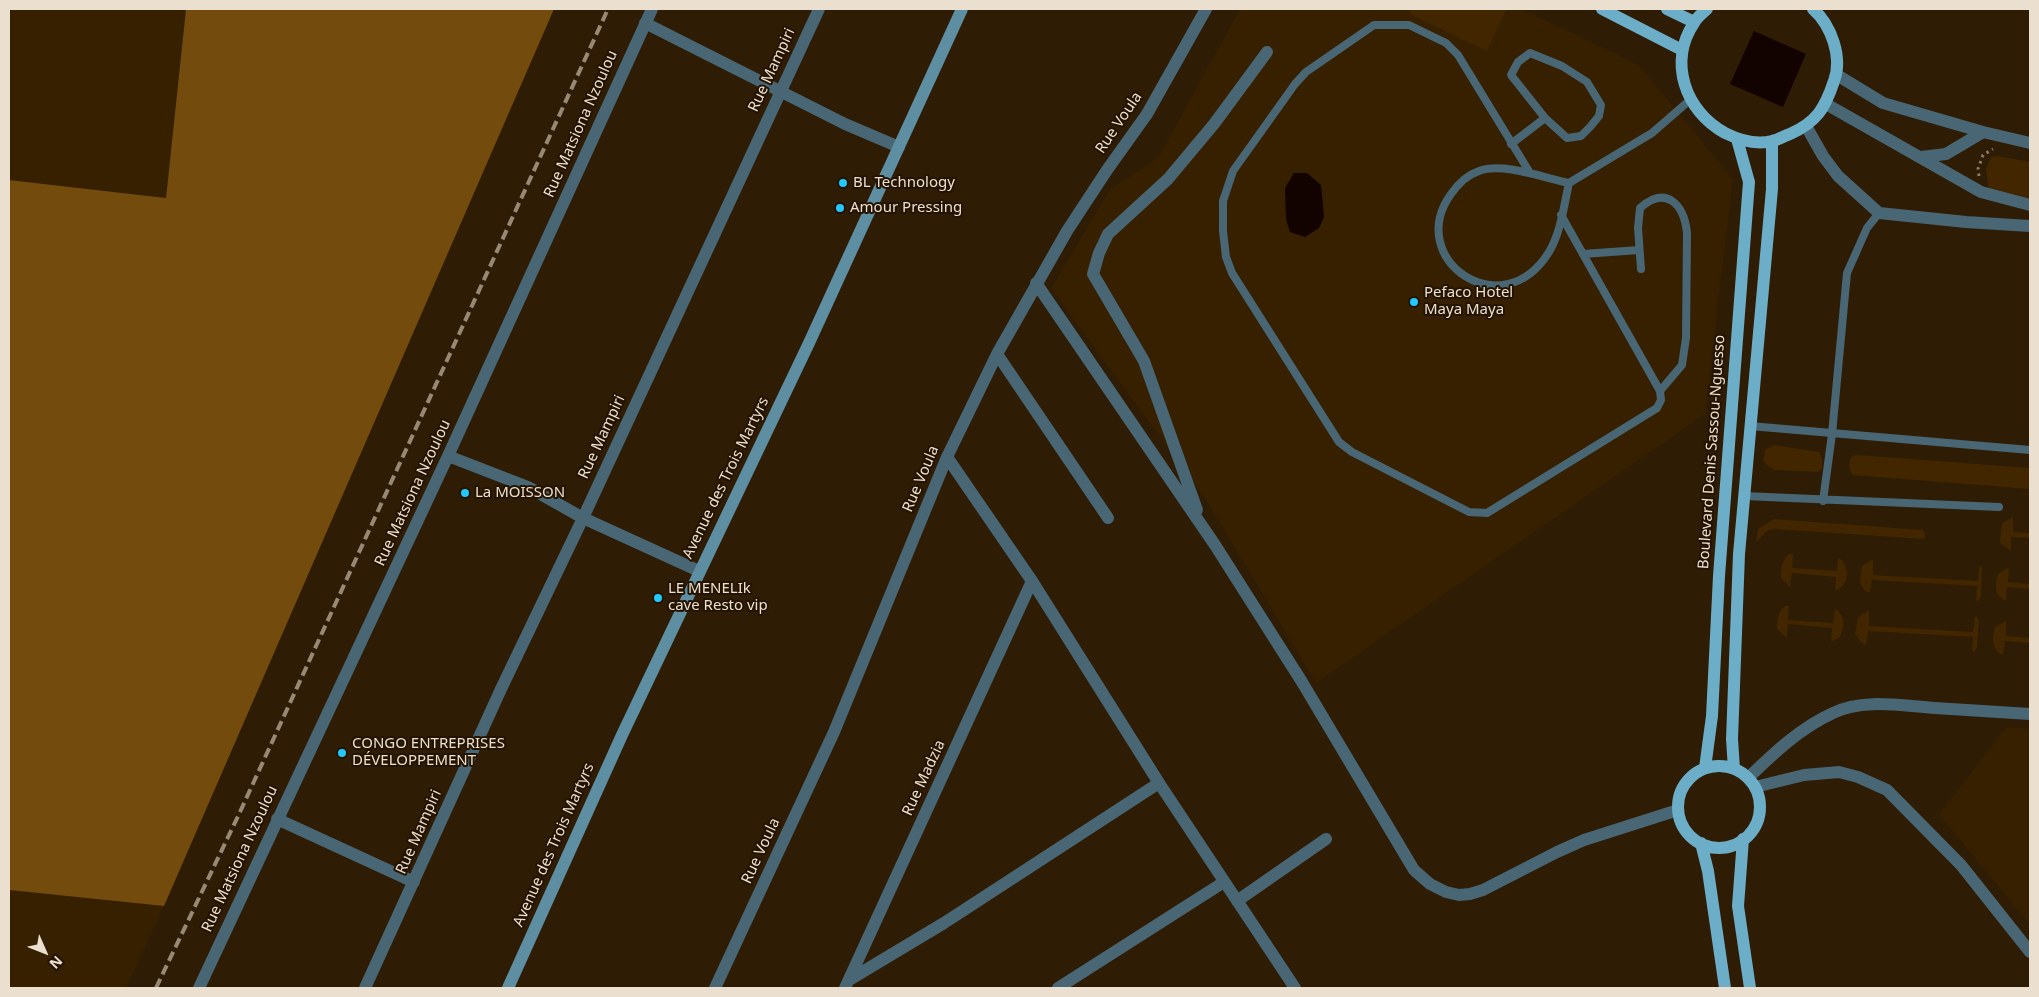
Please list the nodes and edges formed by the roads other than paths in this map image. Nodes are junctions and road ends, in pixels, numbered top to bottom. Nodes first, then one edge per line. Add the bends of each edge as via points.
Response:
1 (652, 9) edge
2 (818, 9) edge
3 (962, 9) edge
4 (1206, 9) edge
5 (1602, 9) edge
6 (1667, 9) edge
7 (1707, 9) edge
8 (1814, 9) edge
9 (1694, 22) junction
10 (645, 23) junction
11 (1682, 50) junction
12 (1267, 52) dead end
13 (1836, 76) junction
14 (780, 91) junction
15 (1690, 100) junction
16 (1826, 104) junction
17 (1546, 118) junction
18 (1806, 126) junction
19 (1983, 132) junction
20 (1737, 139) junction
21 (1772, 141) junction
22 (2030, 143) edge
23 (1512, 144) junction
24 (899, 147) junction
25 (1921, 157) junction
26 (1530, 173) junction
27 (1569, 183) junction
28 (2030, 205) edge
29 (1879, 213) junction
30 (1561, 215) junction
31 (2030, 226) edge
32 (1639, 250) junction
33 (1584, 254) junction
34 (1641, 270) dead end
35 (1036, 283) junction
36 (996, 354) junction
37 (1660, 390) junction
38 (1750, 426) junction
39 (1832, 434) junction
40 (2030, 450) edge
41 (448, 456) junction
42 (947, 457) junction
43 (1744, 496) junction
44 (1823, 501) junction
45 (1999, 507) dead end
46 (583, 518) junction
47 (1108, 518) dead end
48 (1202, 527) junction
49 (699, 571) junction
50 (1032, 581) junction
51 (2030, 714) edge
52 (1705, 768) junction
53 (1734, 768) junction
54 (1159, 783) junction
55 (1751, 783) junction
56 (1678, 810) junction
57 (277, 819) junction
58 (1326, 839) dead end
59 (1743, 839) junction
60 (1700, 843) junction
61 (414, 882) junction
62 (1224, 882) junction
63 (1237, 901) junction
64 (2030, 952) edge
65 (847, 984) edge
66 (1292, 987) edge
67 (199, 988) edge
68 (365, 988) edge
69 (508, 988) edge
70 (714, 988) edge
71 (1058, 988) edge
72 (1725, 988) edge
73 (1750, 988) edge

1 - 10 street, Rue Matsiona Nzoulou
2 - 14 street, Rue Mampiri
3 - 24 main road, Avenue des Trois Martyrs
4 - 35 street, Rue Voula via 1147,114 1107,170
5 - 11 main road
6 - 9 main road
7 - 9 main road
8 - 13 main road via 1823,18 1835,45
9 - 11 main road
10 - 14 street
10 - 41 street, Rue Matsiona Nzoulou
11 - 15 main road via 1682,76
12 - 48 street via 1168,179 1108,234 1093,274 1144,361
13 - 16 main road
13 - 19 street via 1883,103
14 - 24 street via 844,124
14 - 46 street, Rue Mampiri
15 - 20 main road via 1709,124
15 - 27 lane via 1652,133
16 - 18 main road
16 - 25 street
17 - 17 lane via 1511,75 1518,62 1530,53 1562,66 1587,82 1601,105 1599,116 1581,136 1567,138
17 - 23 lane
18 - 21 main road
18 - 29 street via 1822,156 1838,176
19 - 22 street
19 - 25 street via 1946,154
20 - 21 main road
20 - 52 main road, Boulevard Denis Sassou-Nguesso via 1749,182 1719,576 1712,716
21 - 38 main road via 1772,189
23 - 26 lane
23 - 37 lane via 1458,55 1446,43 1410,26 1374,25 1306,72 1294,84 1233,171 1223,201 1226,257 1232,273 1339,442 1352,452 1469,512 1487,513 1657,408 1661,400
24 - 49 main road, Avenue des Trois Martyrs
25 - 28 street via 1981,192
26 - 27 lane
26 - 30 lane via 1502,168 1480,170 1460,182 1445,202 1438,221 1439,242 1447,259 1464,275 1482,285 1504,285 1521,280 1537,268 1550,251
27 - 30 lane
29 - 31 street
29 - 39 lane via 1866,228 1847,273
30 - 33 lane
32 - 33 lane
32 - 34 lane
32 - 37 lane via 1640,208 1651,199 1661,197 1678,205 1686,218 1687,233 1686,338 1682,365
33 - 37 lane
35 - 36 street, Rue Voula
35 - 48 street
36 - 42 street, Rue Voula
36 - 47 street
38 - 39 lane
38 - 43 main road
39 - 40 lane
39 - 44 lane
41 - 46 street via 528,487
41 - 57 street, Rue Matsiona Nzoulou
42 - 50 street
42 - 70 street, Rue Voula via 834,732
43 - 44 lane
43 - 53 main road via 1732,720
44 - 45 lane
46 - 49 street
46 - 61 street, Rue Mampiri
48 - 56 street via 1302,682 1414,870 1430,884 1459,895 1483,890 1584,840
49 - 69 main road, Avenue des Trois Martyrs
50 - 54 street
50 - 65 street, Rue Madzia
51 - 55 street via 1859,705 1834,712 1790,740
52 - 53 main road
52 - 56 main road via 1695,773 1685,785
53 - 55 main road
54 - 62 street
54 - 65 street
55 - 59 main road via 1758,795 1759,811 1754,827
55 - 64 street via 1839,772 1887,790 1961,865
56 - 60 main road via 1685,830
57 - 61 street
57 - 67 street, Rue Matsiona Nzoulou
58 - 63 street
59 - 60 main road via 1722,847
59 - 73 main road via 1738,906
60 - 72 main road via 1709,880
61 - 68 street, Rue Mampiri
62 - 63 street
62 - 71 street
63 - 66 street

